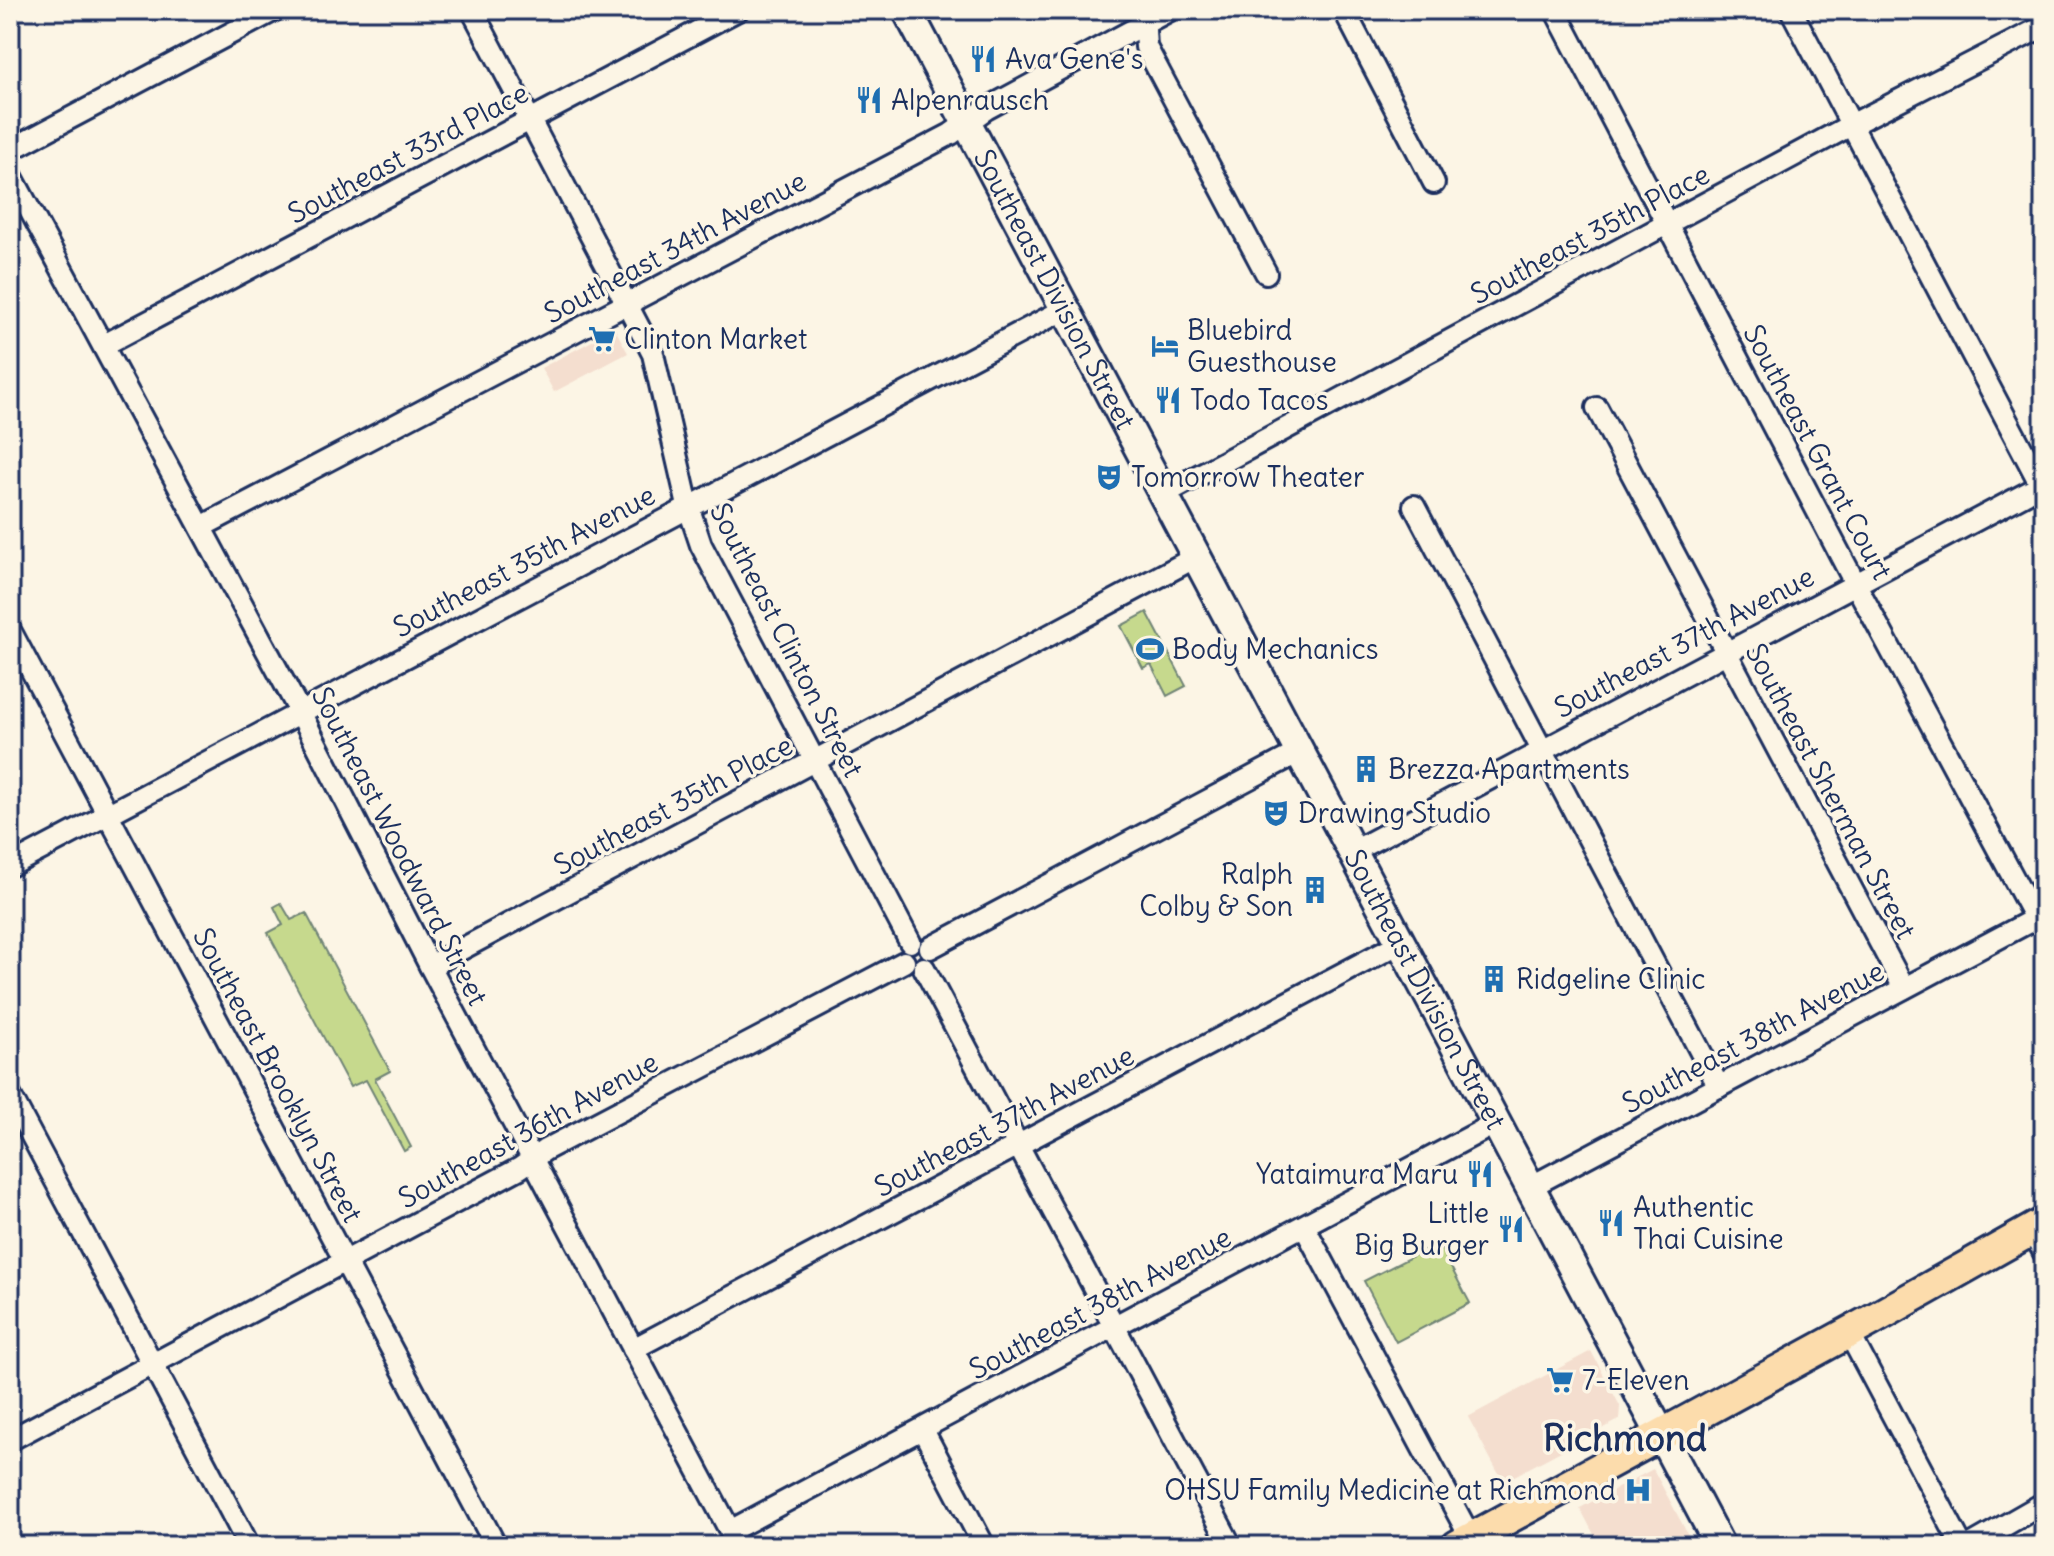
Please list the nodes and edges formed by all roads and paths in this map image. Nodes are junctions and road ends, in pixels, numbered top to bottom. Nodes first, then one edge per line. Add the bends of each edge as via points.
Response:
1 (275, 10) edge
2 (472, 10) edge
3 (738, 10) edge
4 (907, 10) edge
5 (1170, 10) edge
6 (1344, 10) edge
7 (1555, 10) edge
8 (1791, 10) edge
9 (2034, 10) edge
10 (1144, 17) edge
11 (2044, 27) edge
12 (531, 119) junction
13 (966, 122) junction
14 (1851, 125) junction
15 (10, 150) edge
16 (10, 173) edge
17 (1434, 183) dead end
18 (1667, 224) junction
19 (1266, 273) dead end
20 (628, 304) junction
21 (1065, 309) junction
22 (104, 345) junction
23 (1597, 408) dead end
24 (2043, 487) edge
25 (1164, 494) junction
26 (688, 506) junction
27 (1414, 506) dead end
28 (201, 527) junction
29 (1196, 557) junction
30 (1855, 583) junction
31 (10, 630) edge
32 (1725, 652) junction
33 (300, 712) junction
34 (1542, 751) junction
35 (1299, 752) junction
36 (815, 762) junction
37 (108, 813) junction
38 (1352, 852) junction
39 (10, 866) edge
40 (2040, 916) edge
41 (1400, 943) junction
42 (921, 953) junction
43 (430, 966) junction
44 (1904, 988) junction
45 (1719, 1087) junction
46 (10, 1095) edge
47 (1496, 1123) junction
48 (1018, 1145) junction
49 (533, 1159) junction
50 (1530, 1187) junction
51 (1304, 1226) junction
52 (2040, 1236) edge
53 (344, 1261) junction
54 (1115, 1327) junction
55 (1849, 1333) junction
56 (633, 1349) junction
57 (152, 1364) junction
58 (923, 1430) junction
59 (1660, 1435) junction
60 (10, 1440) edge
61 (2044, 1503) edge
62 (734, 1538) edge
63 (1468, 1543) edge
64 (249, 1546) edge
65 (496, 1546) edge
66 (984, 1546) edge
67 (1231, 1546) edge
68 (1720, 1546) edge
69 (1962, 1546) edge
70 (1969, 1546) edge

1 - 15 street
2 - 12 street, Southeast Clinton Street
3 - 12 street, Southeast 33rd Place
4 - 13 main road, Southeast Division Street
5 - 10 street, Southeast 34th Avenue
6 - 17 street
7 - 18 street, Southeast Grant Court
8 - 14 street
9 - 11 street
10 - 13 street, Southeast 34th Avenue
10 - 19 street via 1146,47
11 - 14 street, Southeast 35th Place
12 - 20 street, Southeast Clinton Street
12 - 22 street, Southeast 33rd Place
13 - 20 street, Southeast 34th Avenue
13 - 21 main road, Southeast Division Street
14 - 18 street, Southeast 35th Place
14 - 24 street
16 - 22 street, Southeast Woodward Street
18 - 25 street, Southeast 35th Place
18 - 30 street, Southeast Grant Court
20 - 26 street, Southeast Clinton Street via 658,370
20 - 28 street, Southeast 34th Avenue
21 - 25 main road, Southeast Division Street
21 - 26 street, Southeast 35th Avenue
22 - 28 street, Southeast Woodward Street
23 - 32 street, Southeast Sherman Street
24 - 30 street, Southeast 37th Avenue
25 - 29 main road, Southeast Division Street
26 - 33 street, Southeast 35th Avenue
26 - 36 street, Southeast Clinton Street via 701,545
27 - 34 street
28 - 33 street, Southeast Woodward Street
29 - 35 main road, Southeast Division Street
29 - 36 street, Southeast 35th Place
30 - 32 street, Southeast 37th Avenue
30 - 40 street, Southeast Grant Court
31 - 37 street, Southeast Brooklyn Street
32 - 34 street, Southeast 37th Avenue
32 - 44 street, Southeast Sherman Street
33 - 37 street, Southeast 35th Avenue
33 - 43 street, Southeast Woodward Street
34 - 38 street, Southeast 37th Avenue
34 - 45 street
35 - 38 main road, Southeast Division Street
35 - 42 street
36 - 42 street, Southeast Clinton Street
36 - 43 street, Southeast 35th Place
37 - 39 street, Southeast 35th Avenue
37 - 53 street, Southeast Brooklyn Street
38 - 41 main road, Southeast Division Street
40 - 44 street, Southeast 38th Avenue
41 - 47 main road, Southeast Division Street
41 - 48 street, Southeast 37th Avenue
42 - 48 street, Southeast Clinton Street
42 - 49 street, Southeast 36th Avenue via 902,951 904,962
43 - 49 street, Southeast Woodward Street
44 - 45 street, Southeast 38th Avenue
45 - 50 street, Southeast 38th Avenue
46 - 57 street
47 - 50 main road, Southeast Division Street
47 - 51 street, Southeast 38th Avenue
48 - 54 street, Southeast Clinton Street
48 - 56 street, Southeast 37th Avenue
49 - 53 street, Southeast 36th Avenue
49 - 56 street, Southeast Woodward Street
50 - 59 main road, Southeast Division Street
51 - 54 street, Southeast 38th Avenue
51 - 63 street
52 - 55 main road
53 - 57 street, Southeast 36th Avenue
53 - 65 street, Southeast Brooklyn Street
54 - 58 street, Southeast 38th Avenue
54 - 67 street, Southeast Clinton Street
55 - 59 main road
55 - 69 street
56 - 62 street, Southeast Woodward Street
57 - 60 street, Southeast 36th Avenue
57 - 64 street
58 - 62 street, Southeast 38th Avenue
58 - 66 street
59 - 63 main road
59 - 68 main road, Southeast Division Street
61 - 70 street

